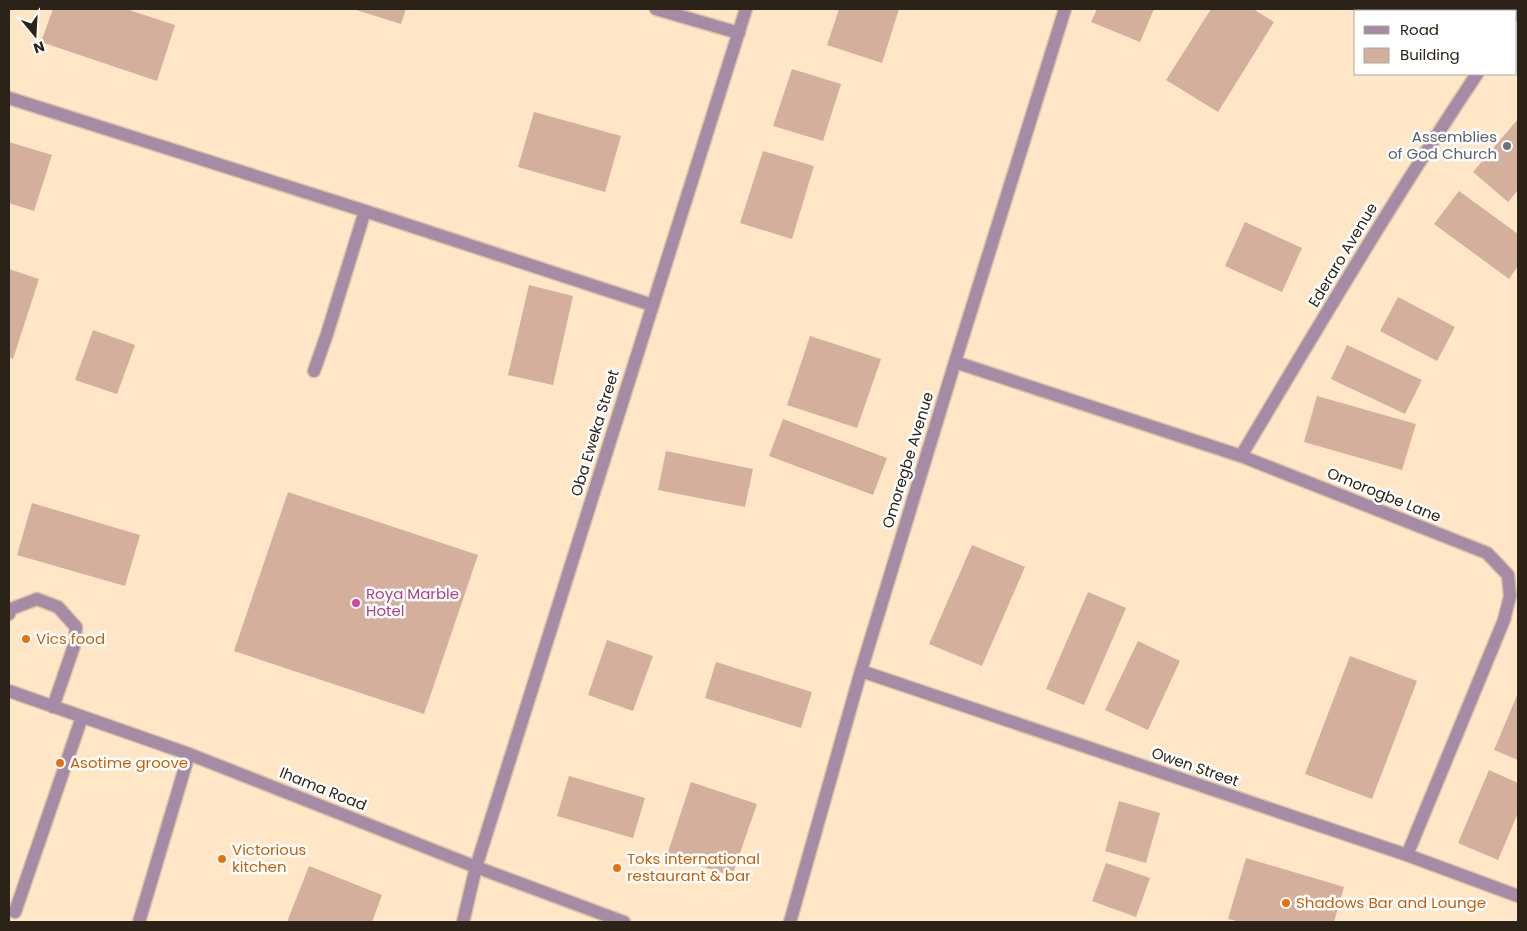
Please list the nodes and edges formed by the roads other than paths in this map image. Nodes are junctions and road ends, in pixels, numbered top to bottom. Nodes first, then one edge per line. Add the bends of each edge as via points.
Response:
1 (656, 9) edge
2 (746, 9) edge
3 (1065, 9) edge
4 (739, 33) junction
5 (1476, 75) edge
6 (9, 98) edge
7 (365, 211) junction
8 (652, 306) junction
9 (955, 362) junction
10 (314, 371) dead end
11 (1241, 456) junction
12 (9, 614) edge
13 (861, 671) junction
14 (9, 691) edge
15 (54, 707) junction
16 (82, 717) junction
17 (189, 754) junction
18 (1407, 856) junction
19 (476, 867) junction
20 (1518, 896) edge
21 (15, 912) dead end
22 (139, 922) edge
23 (463, 922) edge
24 (624, 922) edge
25 (790, 922) edge

1 - 4 street
2 - 4 street, Oba Eweka Street
3 - 9 street, Omoregbe Avenue
4 - 8 street, Oba Eweka Street
5 - 11 street, Ederaro Avenue via 1372,237
6 - 7 street
7 - 8 street
7 - 10 street
8 - 19 street, Oba Eweka Street
9 - 11 street, Omorogbe Lane
9 - 13 street, Omoregbe Avenue
11 - 18 street, Omorogbe Lane via 1487,553 1508,575 1510,596 1504,620
12 - 15 street via 11,609 37,599 58,607 76,627 75,643
13 - 18 street, Owen Street
13 - 25 street, Omoregbe Avenue
14 - 15 street, Ihama Road
15 - 16 street, Ihama Road
16 - 17 street, Ihama Road
16 - 21 street
17 - 19 street, Ihama Road
17 - 22 street
18 - 20 street, Owen Street
19 - 23 street, Oba Eweka Street
19 - 24 street, Ihama Road

